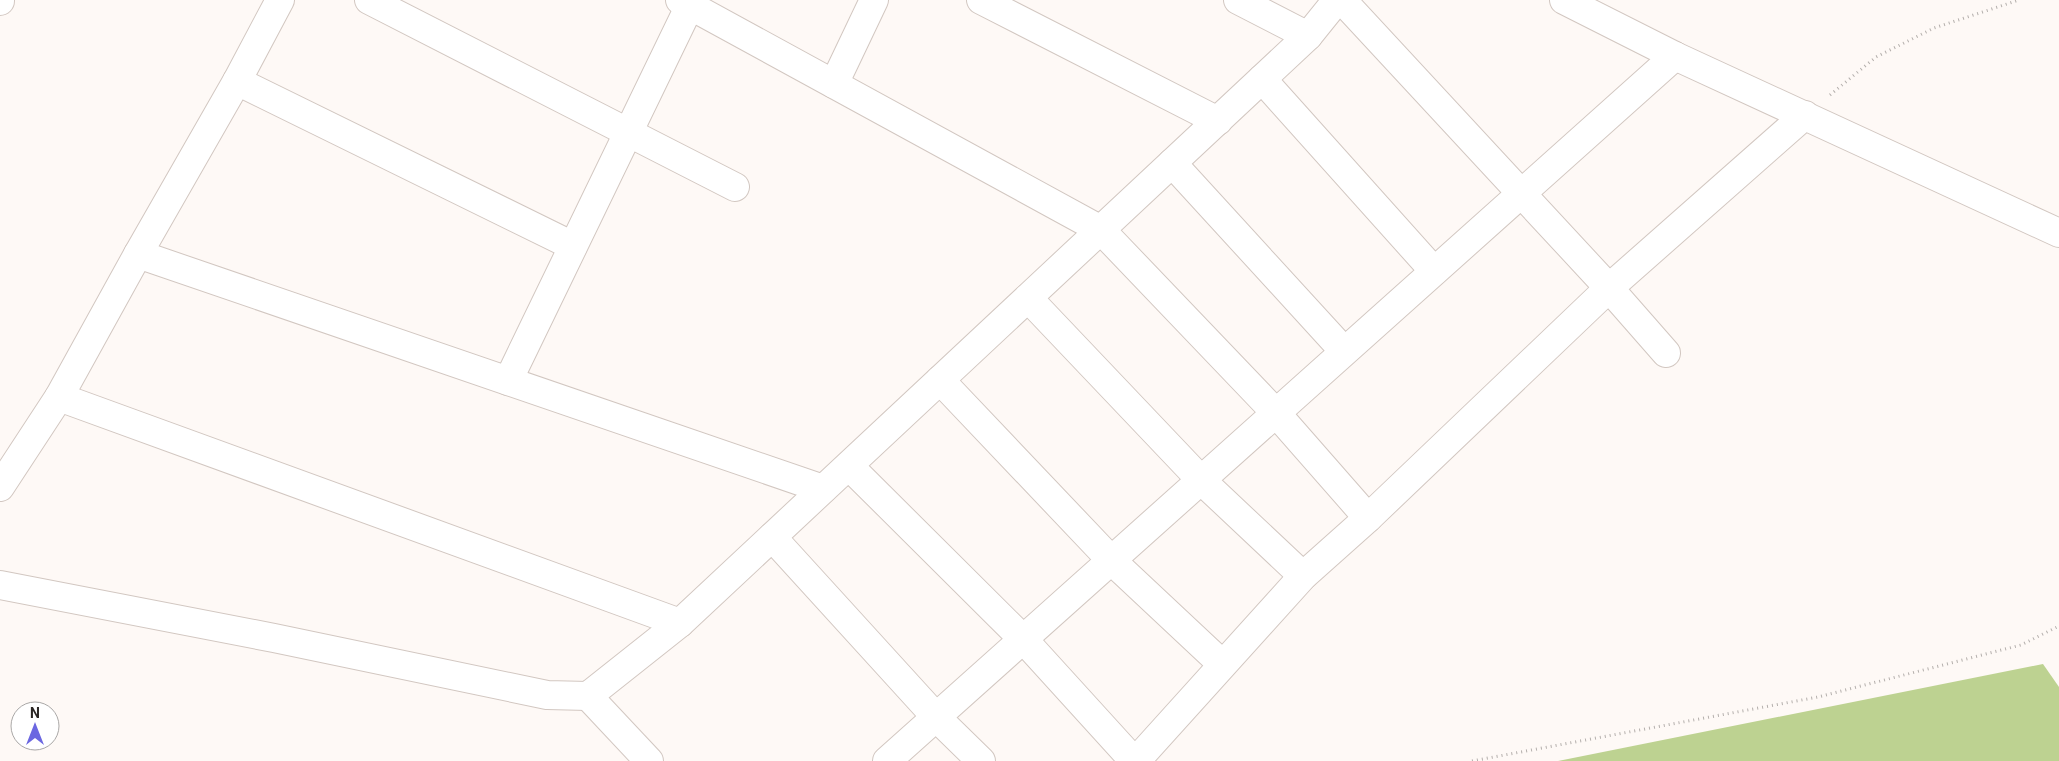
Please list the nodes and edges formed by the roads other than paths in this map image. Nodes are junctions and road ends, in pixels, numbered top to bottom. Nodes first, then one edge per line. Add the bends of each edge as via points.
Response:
1 (280, 0) edge
2 (369, 0) edge
3 (874, 0) edge
4 (981, 0) edge
5 (1238, 0) edge
6 (1337, 0) edge
7 (1342, 0) edge
8 (1564, 0) edge
9 (685, 3) edge
10 (1308, 36) junction
11 (1675, 56) junction
12 (1262, 79) junction
13 (237, 81) junction
14 (834, 84) junction
15 (1805, 115) junction
16 (1218, 121) junction
17 (628, 132) junction
18 (1172, 163) junction
19 (735, 187) dead end
20 (1520, 194) junction
21 (1101, 230) junction
22 (2059, 233) edge
23 (573, 246) junction
24 (138, 254) junction
25 (1434, 271) junction
26 (1609, 288) junction
27 (1028, 298) junction
28 (1344, 351) junction
29 (1666, 353) dead end
30 (940, 380) junction
31 (508, 381) junction
32 (59, 397) junction
33 (1276, 413) junction
34 (849, 466) junction
35 (1200, 480) junction
36 (0, 487) edge
37 (823, 489) junction
38 (1368, 518) junction
39 (772, 538) junction
40 (1111, 560) junction
41 (1303, 576) junction
42 (0, 585) edge
43 (680, 623) junction
44 (1022, 639) junction
45 (1222, 664) junction
46 (588, 696) junction
47 (936, 717) junction
48 (650, 761) edge
49 (887, 761) edge
50 (981, 761) edge
51 (1135, 761) edge

1 - 13 street
2 - 17 street
3 - 14 street
4 - 16 street
5 - 10 street
6 - 10 street
7 - 20 street
8 - 11 street
9 - 14 street
9 - 17 street
10 - 12 street
11 - 15 street
11 - 20 street
12 - 16 street
12 - 25 street
13 - 23 street
13 - 24 street
14 - 21 street
15 - 22 street
15 - 26 street
16 - 18 street
17 - 19 street
17 - 23 street
18 - 21 street
18 - 28 street
20 - 25 street
20 - 26 street
21 - 27 street
21 - 33 street
23 - 31 street
24 - 31 street
24 - 32 street
25 - 28 street
26 - 29 street
26 - 38 street
27 - 30 street
27 - 35 street
28 - 33 street
30 - 34 street
30 - 40 street
31 - 37 street
32 - 36 street
32 - 43 street
33 - 35 street
33 - 38 street
34 - 37 street
34 - 44 street
35 - 40 street
35 - 41 street
37 - 39 street
38 - 41 street
39 - 43 street
39 - 47 street
40 - 44 street
40 - 45 street
41 - 45 street
42 - 46 street via 547,695
43 - 46 street
44 - 47 street
44 - 51 street
45 - 51 street
46 - 48 street
47 - 49 street
47 - 50 street

